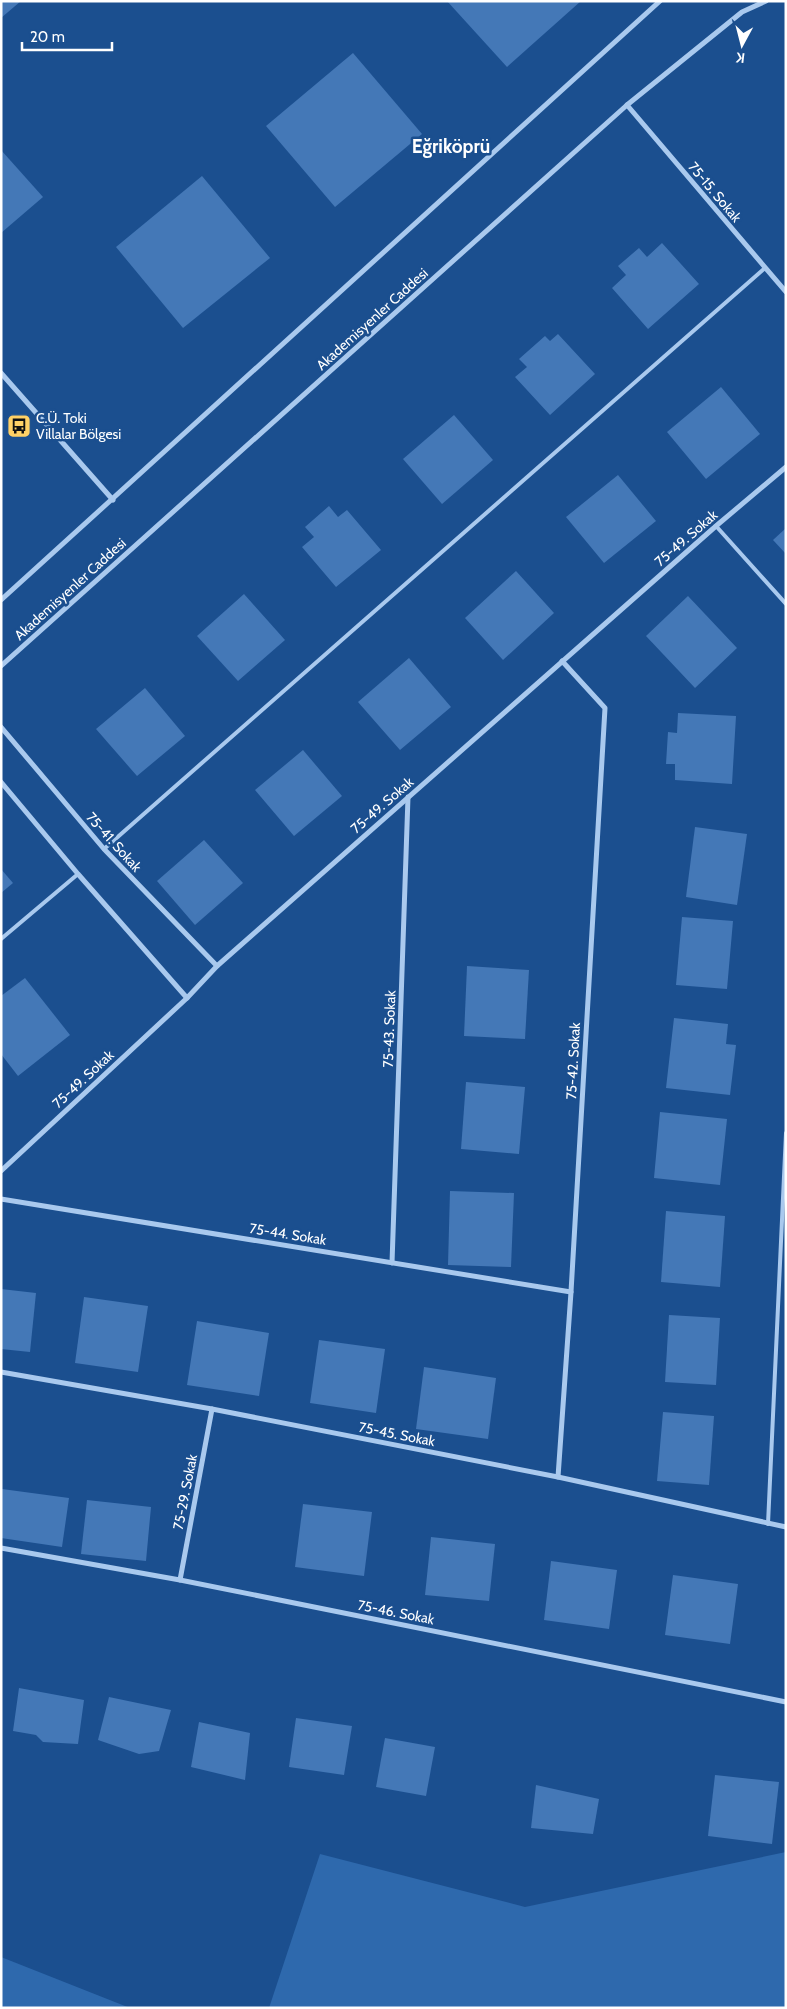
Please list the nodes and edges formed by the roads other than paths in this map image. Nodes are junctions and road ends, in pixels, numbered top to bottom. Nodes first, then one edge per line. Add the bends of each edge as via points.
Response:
1 (660, 1) edge
2 (766, 1) edge
3 (627, 105) junction
4 (765, 268) junction
5 (786, 292) edge
6 (1, 373) edge
7 (786, 467) edge
8 (113, 500) junction
9 (716, 526) junction
10 (1, 600) edge
11 (786, 604) edge
12 (562, 661) junction
13 (1, 666) edge
14 (1, 728) edge
15 (1, 782) edge
16 (408, 797) junction
17 (104, 849) junction
18 (78, 874) junction
19 (1, 939) edge
20 (217, 966) junction
21 (187, 998) junction
22 (786, 1133) edge
23 (1, 1171) edge
24 (1, 1199) edge
25 (392, 1262) junction
26 (571, 1292) junction
27 (1, 1372) edge
28 (212, 1409) junction
29 (558, 1477) junction
30 (768, 1524) junction
31 (786, 1527) edge
32 (1, 1548) edge
33 (180, 1580) junction
34 (786, 1702) edge

1 - 8 street
2 - 3 street, Akademisyenler Caddesi via 742,12
3 - 4 street, 75-15. Sokak
3 - 13 street, Akademisyenler Caddesi
4 - 5 street, 75-15. Sokak
4 - 17 lane
6 - 8 street
7 - 9 street, 75-49. Sokak
8 - 10 street
9 - 11 lane
9 - 12 street, 75-49. Sokak
12 - 16 street, 75-49. Sokak
12 - 26 street, 75-42. Sokak via 605,708
14 - 17 street, 75-41. Sokak
15 - 18 street
16 - 20 street, 75-49. Sokak
16 - 25 street, 75-43. Sokak
17 - 20 street, 75-41. Sokak
18 - 19 lane
18 - 21 street
20 - 21 street, 75-49. Sokak
21 - 23 street, 75-49. Sokak
22 - 30 lane
24 - 25 street, 75-44. Sokak
25 - 26 street, 75-44. Sokak
26 - 29 street, 75-42. Sokak
27 - 28 street, 75-45. Sokak
28 - 29 street, 75-45. Sokak
28 - 33 street, 75-29. Sokak
29 - 30 street, 75-45. Sokak
30 - 31 street, 75-45. Sokak
32 - 33 street, 75-46. Sokak
33 - 34 street, 75-46. Sokak

